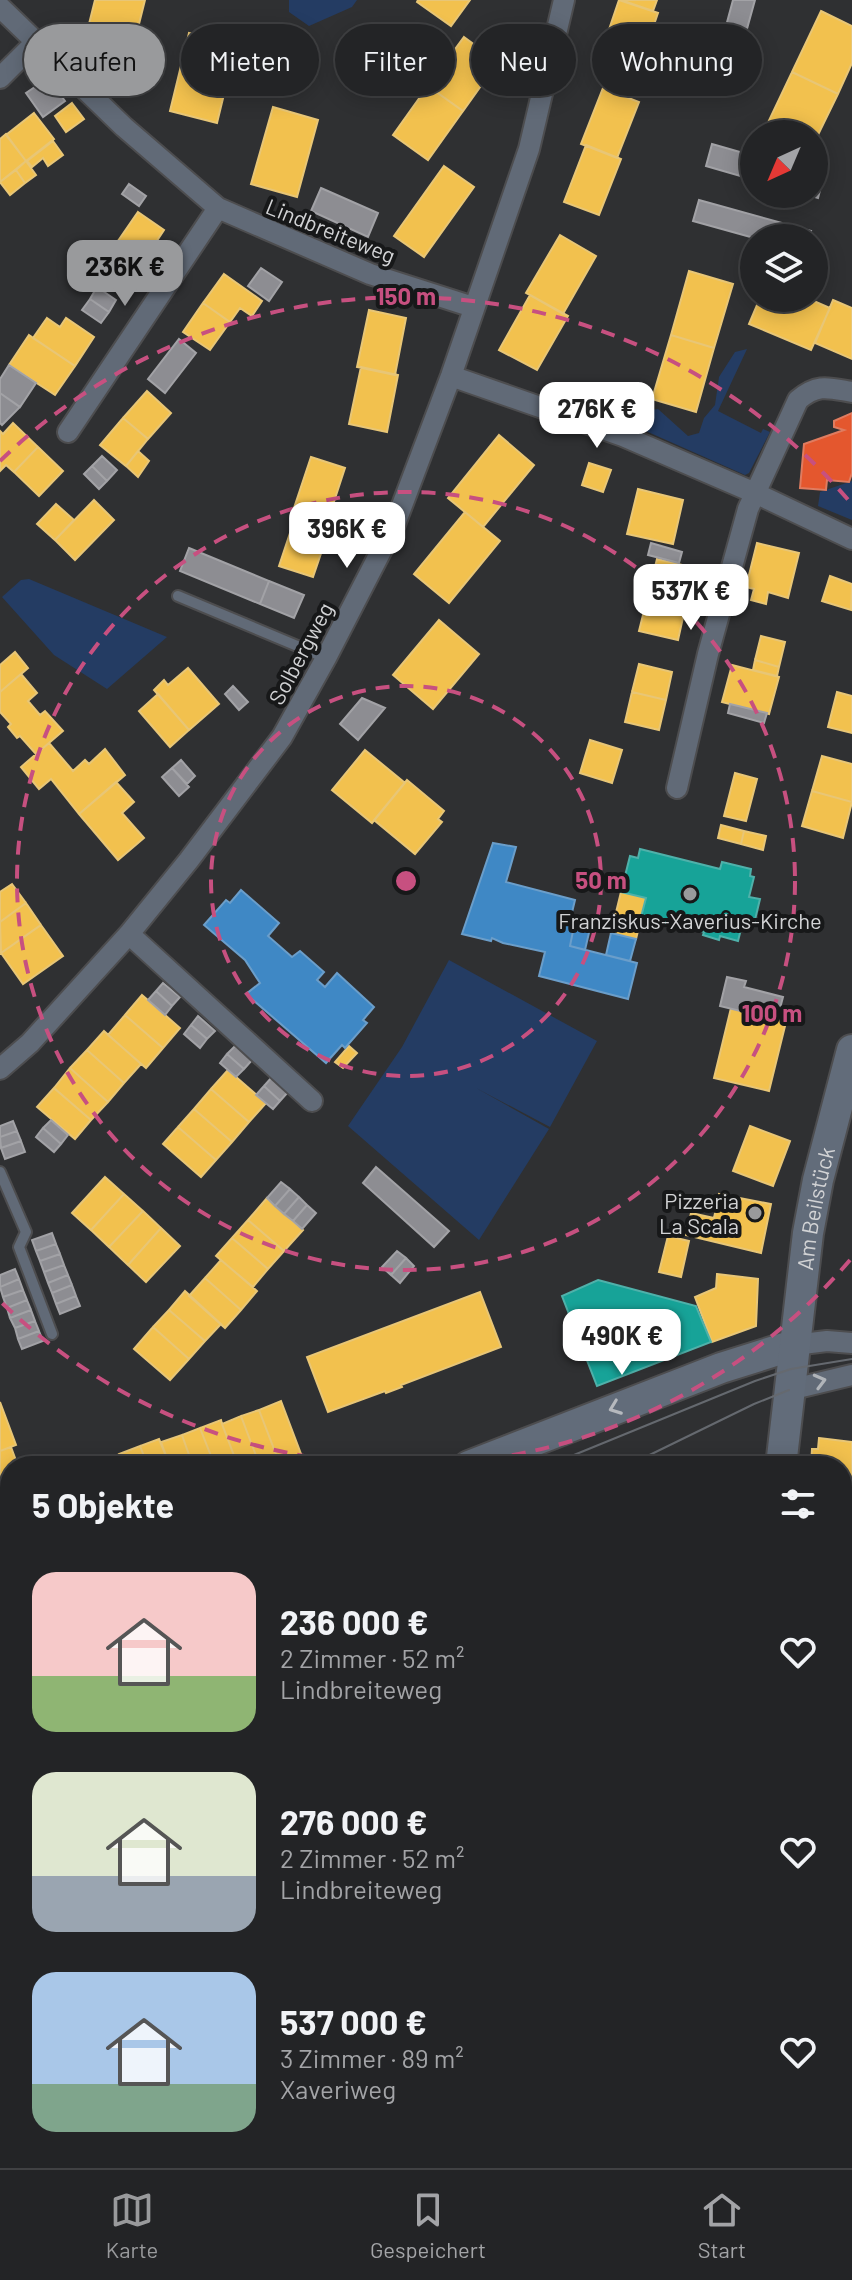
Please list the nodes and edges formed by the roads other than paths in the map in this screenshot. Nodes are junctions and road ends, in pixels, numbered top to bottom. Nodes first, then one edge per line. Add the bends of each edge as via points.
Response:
1 (564, 0) edge
2 (0, 7) edge
3 (24, 30) edge
4 (24, 54) edge
5 (0, 78) edge
6 (92, 96) edge
7 (218, 208) junction
8 (473, 307) junction
9 (451, 376) junction
10 (852, 392) edge
11 (68, 432) dead end
12 (755, 493) junction
13 (852, 539) edge
14 (178, 596) dead end
15 (326, 658) junction
16 (677, 788) dead end
17 (129, 934) junction
18 (852, 1050) edge
19 (0, 1069) edge
20 (312, 1101) dead end
21 (0, 1172) edge
22 (52, 1334) dead end
23 (852, 1343) edge
24 (791, 1368) junction
25 (852, 1375) edge
26 (495, 1456) edge
27 (782, 1456) edge

1 - 8 street, Solbergweg via 529,149
2 - 3 street, Lindbreiteweg
4 - 5 street
6 - 7 street, Lindbreiteweg
7 - 8 street, Lindbreiteweg via 370,274
7 - 11 street
8 - 9 street, Solbergweg
9 - 12 street via 623,436
9 - 15 street, Solbergweg via 395,524
10 - 12 street via 823,387 798,400
12 - 13 street
12 - 16 street via 708,654
14 - 15 lane
15 - 17 street, Solbergweg via 282,737
17 - 19 street, Solbergweg
17 - 20 street
18 - 24 main road, Am Beilstück via 818,1180
21 - 22 lane via 26,1232 19,1247
23 - 24 street via 827,1341
24 -> 25 street
24 -> 26 main road via 721,1368
24 - 27 main road, Am Beilstück

